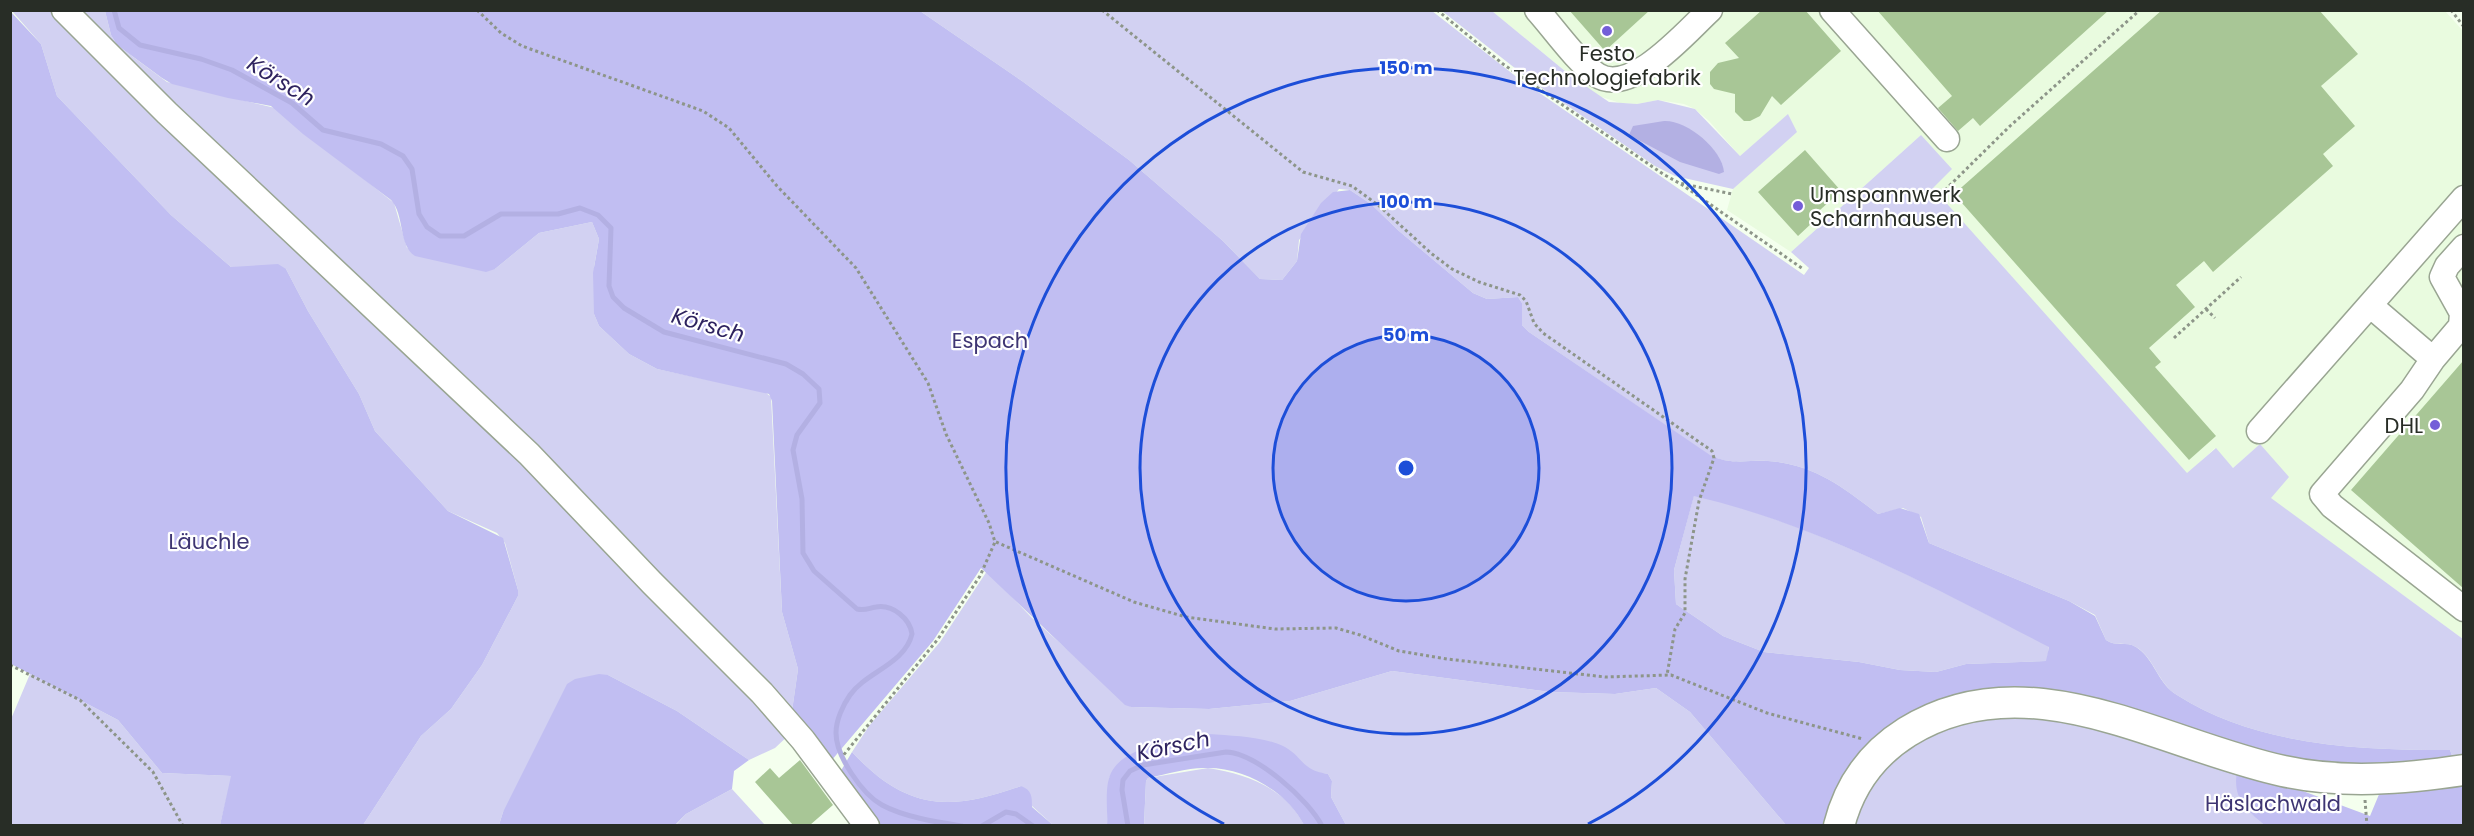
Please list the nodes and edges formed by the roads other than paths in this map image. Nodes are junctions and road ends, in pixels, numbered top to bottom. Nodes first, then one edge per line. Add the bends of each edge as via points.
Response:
1 (64, 10) edge
2 (1537, 10) edge
3 (1710, 10) edge
4 (1832, 10) edge
5 (1947, 139) dead end
6 (2463, 198) edge
7 (2463, 247) edge
8 (2371, 306) junction
9 (2433, 359) junction
10 (2259, 431) dead end
11 (2463, 609) edge
12 (2463, 770) edge
13 (867, 825) edge
14 (1839, 825) edge

1 - 13 lane via 529,454 762,693
2 - 3 lane via 1592,71 1617,81 1639,73
4 - 5 lane
6 - 8 lane
7 - 9 lane via 2442,277 2462,313 2463,324
8 - 9 lane
8 - 10 lane
9 - 11 lane via 2412,390 2322,494
12 - 14 main road via 2365,780 2304,775 2264,767 2067,707 2026,703 1975,706 1913,728 1882,751 1855,785

